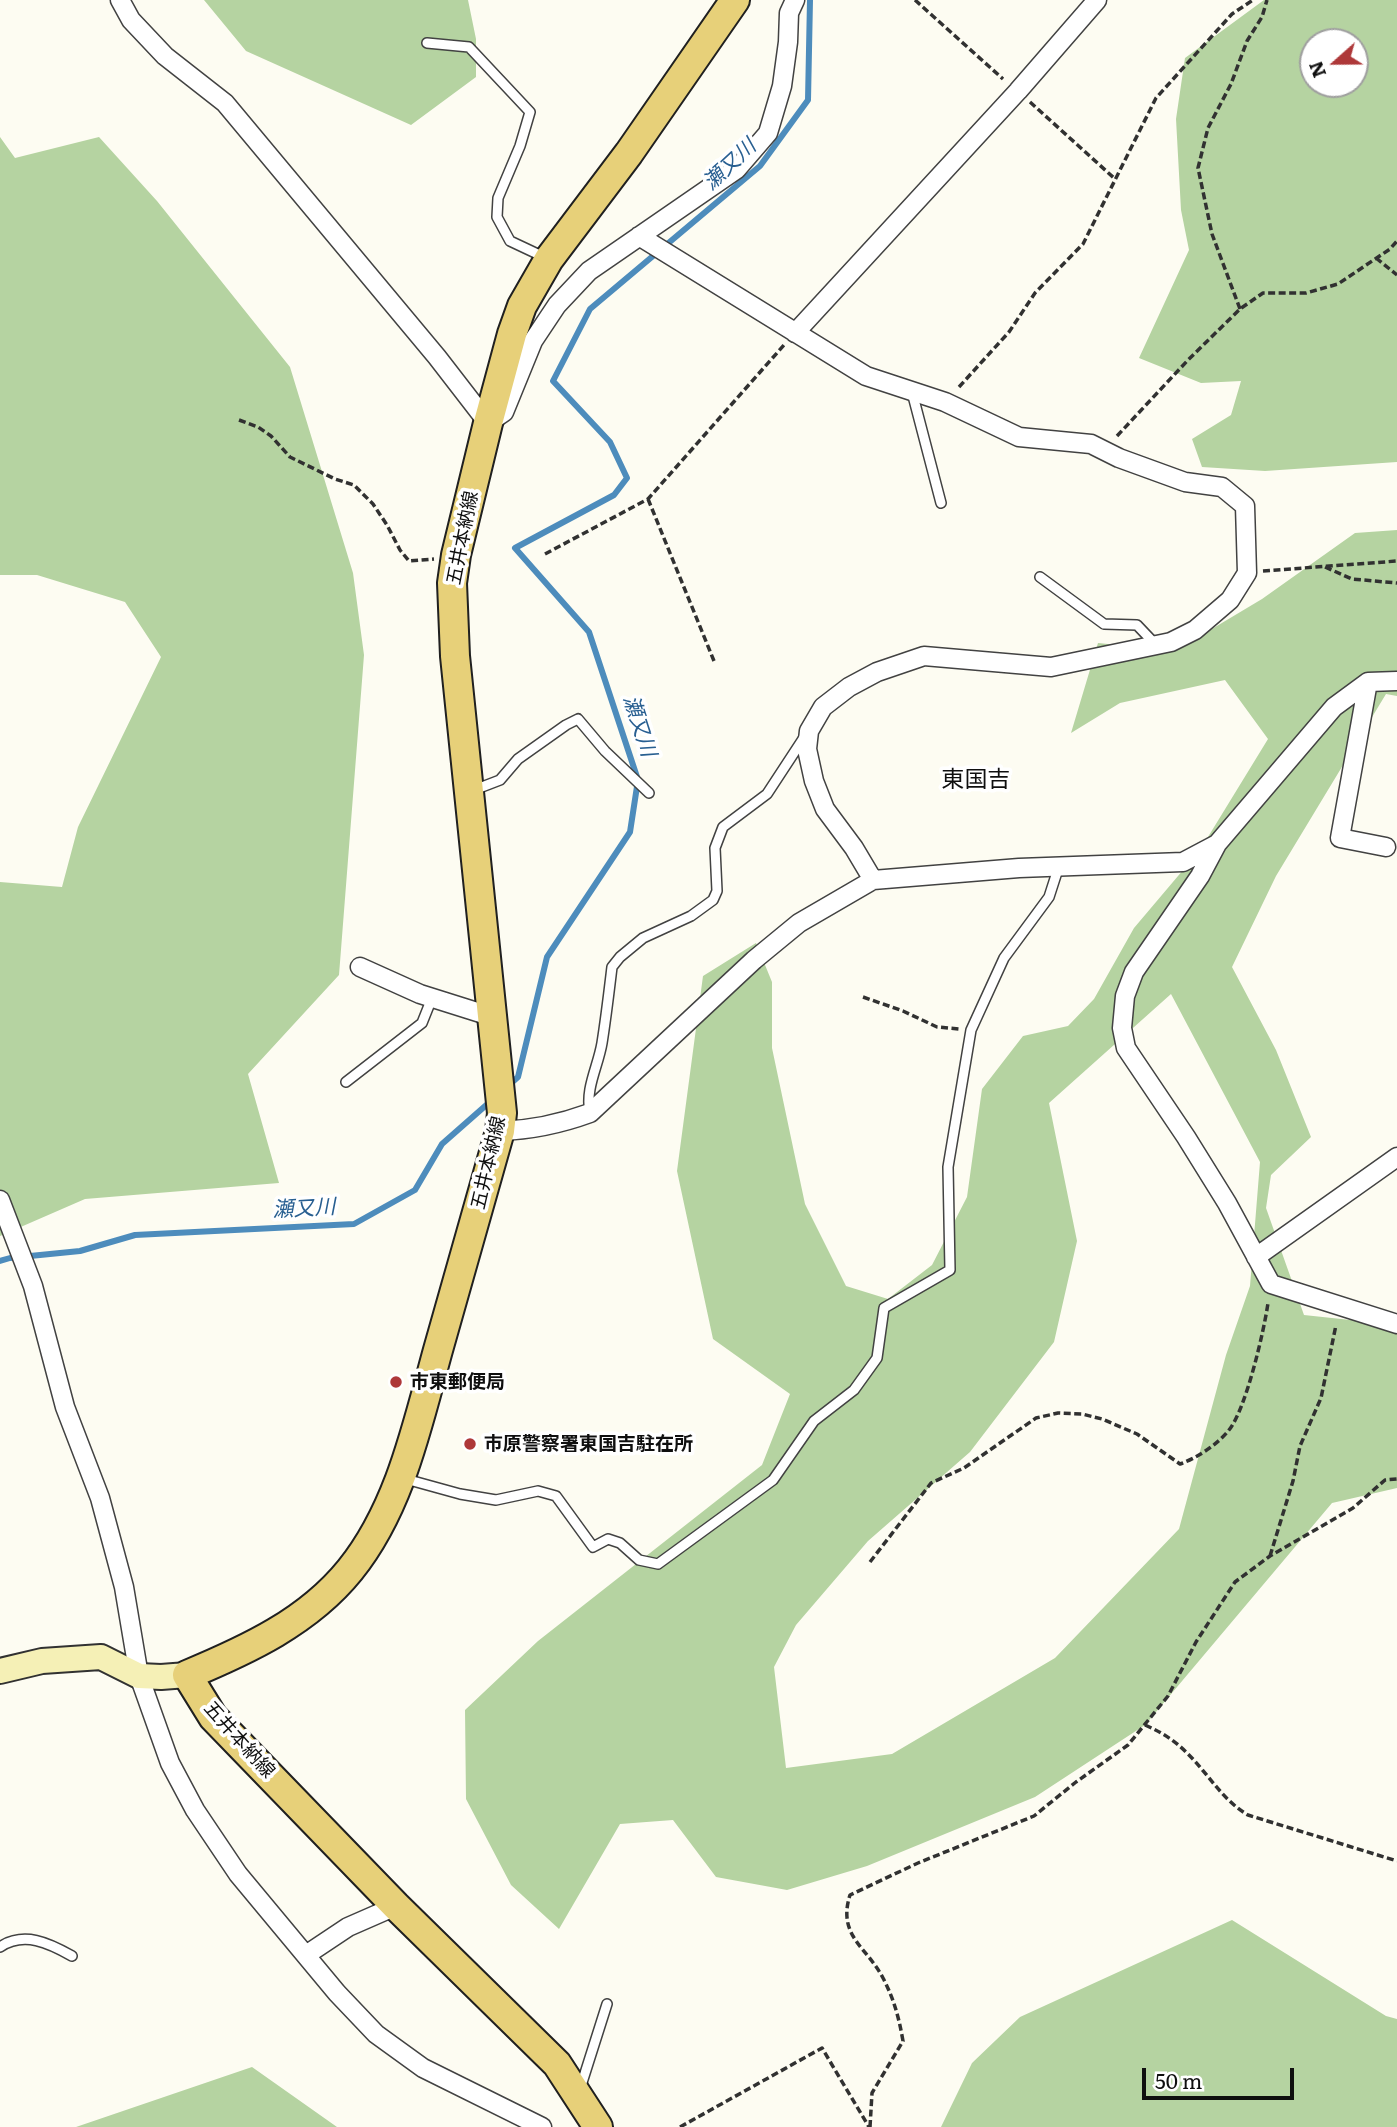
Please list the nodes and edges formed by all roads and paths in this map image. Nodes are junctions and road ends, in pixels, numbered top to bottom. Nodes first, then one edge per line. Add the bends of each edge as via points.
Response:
1 (120, 0) edge
2 (735, 0) edge
3 (795, 0) edge
4 (1097, 0) edge
5 (1253, 0) edge
6 (1267, 0) edge
7 (426, 43) dead end
8 (639, 236) junction
9 (1397, 241) edge
10 (1376, 258) junction
11 (549, 259) junction
12 (1397, 275) edge
13 (1240, 309) junction
14 (795, 333) junction
15 (912, 391) junction
16 (945, 402) junction
17 (239, 420) dead end
18 (488, 423) junction
19 (1104, 450) junction
20 (648, 499) junction
21 (941, 503) dead end
22 (545, 554) dead end
23 (456, 555) junction
24 (1397, 561) edge
25 (1323, 567) junction
26 (1247, 573) junction
27 (1040, 577) dead end
28 (1397, 583) edge
29 (1156, 645) junction
30 (714, 661) dead end
31 (1397, 681) edge
32 (1368, 682) junction
33 (808, 731) junction
34 (469, 792) junction
35 (649, 793) dead end
36 (1217, 845) junction
37 (1386, 847) dead end
38 (1059, 866) junction
39 (873, 880) junction
40 (360, 967) dead end
41 (863, 997) dead end
42 (432, 998) junction
43 (493, 1017) junction
44 (971, 1030) junction
45 (346, 1082) dead end
46 (590, 1113) junction
47 (500, 1131) junction
48 (1397, 1157) edge
49 (0, 1200) edge
50 (1256, 1257) junction
51 (1271, 1284) junction
52 (1341, 1306) junction
53 (1394, 1321) edge
54 (400, 1477) junction
55 (1397, 1479) edge
56 (1270, 1556) junction
57 (870, 1562) dead end
58 (0, 1671) edge
59 (187, 1675) junction
60 (139, 1676) junction
61 (1145, 1724) junction
62 (1397, 1861) edge
63 (396, 1906) junction
64 (0, 1947) edge
65 (306, 1955) junction
66 (72, 1956) dead end
67 (607, 2004) dead end
68 (579, 2094) junction
69 (542, 2127) edge
70 (598, 2127) edge
71 (680, 2127) edge
72 (869, 2127) edge

1 - 18 street via 131,20 165,56 225,103
2 - 11 main road, 五井本納線
3 - 8 street via 789,13 782,86 768,133 737,169
4 - 14 street
5 - 16 path via 1232,14 1156,99 1083,244 1035,293 1009,332
6 - 13 path via 1208,128 1198,168 1212,234
7 - 11 lane via 469,47 530,112 498,198 497,217 510,241
8 - 14 street
8 - 18 street via 589,271 557,305 533,341 504,412
9 - 10 path
10 - 12 path
10 - 13 path via 1338,284 1306,293 1263,293
11 - 18 main road, 五井本納線 via 518,315
13 - 19 path
14 - 15 street via 866,376
14 - 20 path
15 - 16 street
15 - 21 lane
16 - 19 street via 1019,437 1091,444
17 - 23 path via 258,426 290,457 354,485 373,504 410,561
18 - 23 main road, 五井本納線
19 - 26 street via 1185,482 1222,486 1245,506
20 - 22 path
20 - 30 path
23 - 34 main road, 五井本納線 via 452,625
24 - 25 path
25 - 26 path
25 - 28 path via 1352,579
26 - 29 street via 1230,600 1195,629
27 - 29 lane via 1104,624 1138,625
29 - 33 street via 1051,667 924,656 849,687 823,707
31 - 32 street
32 - 36 street via 1334,707
32 - 37 street via 1340,838
33 - 39 street via 807,749 825,809
33 - 46 lane via 767,794 723,827 715,848 717,891 713,900 691,916 643,938 612,967 588,1100
34 - 35 lane via 500,780 518,759 578,719
34 - 43 main road, 五井本納線
36 - 38 street via 1182,862
36 - 50 street via 1133,972 1122,1028 1126,1048 1186,1137
38 - 39 street
38 - 44 lane via 1049,897 1004,958
39 - 46 street via 799,923 763,952
40 - 42 street
41 - 44 path via 937,1027
42 - 43 street
42 - 45 lane via 422,1023
43 - 47 main road, 五井本納線
44 - 54 lane via 948,1167 950,1270 884,1308 877,1358 854,1390 814,1421 773,1480 658,1564 639,1560 608,1539 593,1547 556,1496 538,1491 496,1500
46 - 47 street via 559,1125
47 - 54 main road, 五井本納線
48 - 50 street
49 - 60 street via 33,1286 65,1407 100,1498 124,1587
50 - 51 street
51 - 52 street
51 - 57 path via 1244,1399 1230,1429 1204,1452 1180,1464 1136,1434 1102,1419 1058,1413 1036,1418 964,1468 931,1483
52 - 53 street
52 - 56 path via 1321,1398 1300,1447
54 - 59 main road, 五井本納線 via 372,1538 350,1571 327,1594 274,1634
55 - 56 path via 1385,1480 1353,1508
56 - 61 path via 1235,1582 1168,1696
58 - 60 main road via 42,1661 101,1657
59 - 60 main road
59 - 63 main road, 五井本納線 via 213,1717
60 - 65 street via 170,1763 195,1810 238,1874
61 - 62 path via 1186,1751 1234,1807 1248,1815
61 - 72 path via 1128,1745 1034,1816 850,1895 846,1920 897,2006 903,2041 872,2094
63 - 65 street via 348,1927
63 - 68 main road, 五井本納線 via 557,2064
64 - 66 lane via 12,1939 33,1938
65 - 69 street via 376,2034 423,2068
67 - 68 lane
68 - 70 main road, 五井本納線
71 - 72 path via 822,2048

